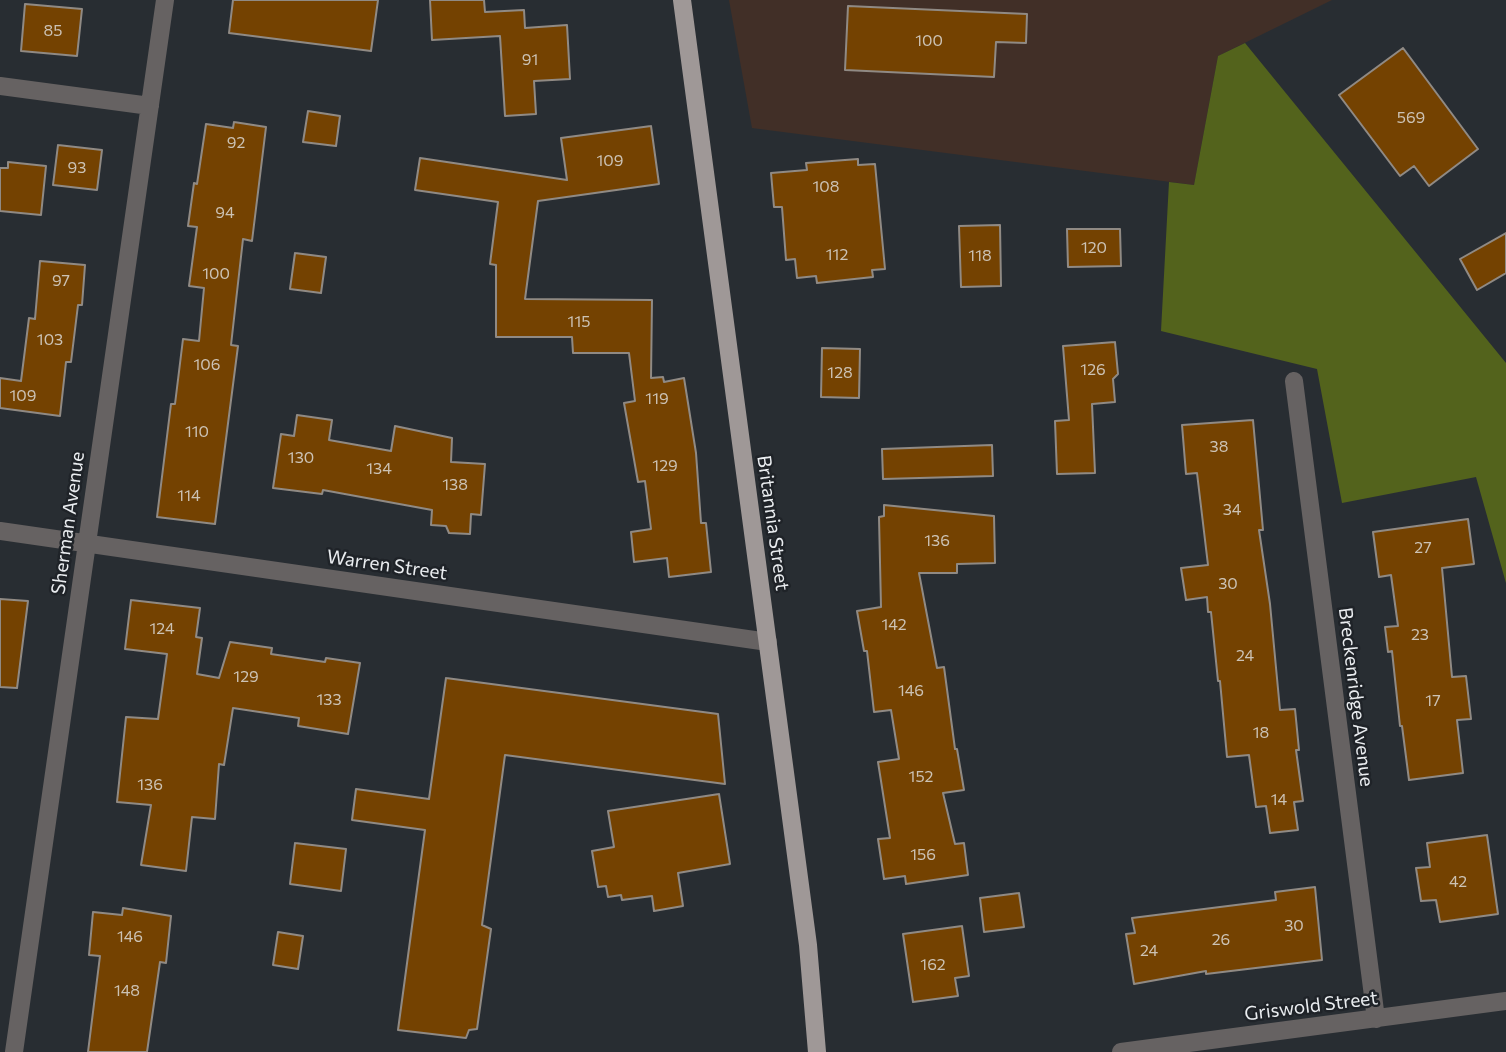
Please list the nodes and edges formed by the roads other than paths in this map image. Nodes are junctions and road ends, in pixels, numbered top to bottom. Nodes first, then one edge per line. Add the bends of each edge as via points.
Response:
1 (165, 0) edge
2 (682, 0) edge
3 (0, 86) edge
4 (150, 106) junction
5 (1294, 381) dead end
6 (0, 531) edge
7 (87, 543) junction
8 (768, 642) junction
9 (1506, 1001) edge
10 (1376, 1019) junction
11 (13, 1052) edge
12 (817, 1052) edge
13 (1121, 1052) edge

1 - 4 street, Sherman Avenue
2 - 8 main road, Britannia Street
3 - 4 street
4 - 7 street, Sherman Avenue
5 - 10 street, Breckenridge Avenue
6 - 7 street, Warren Street
7 - 8 street, Warren Street
7 - 11 street, Sherman Avenue
8 - 12 main road, Britannia Street via 808,945
9 - 10 street, Griswold Street
10 - 13 street, Griswold Street

